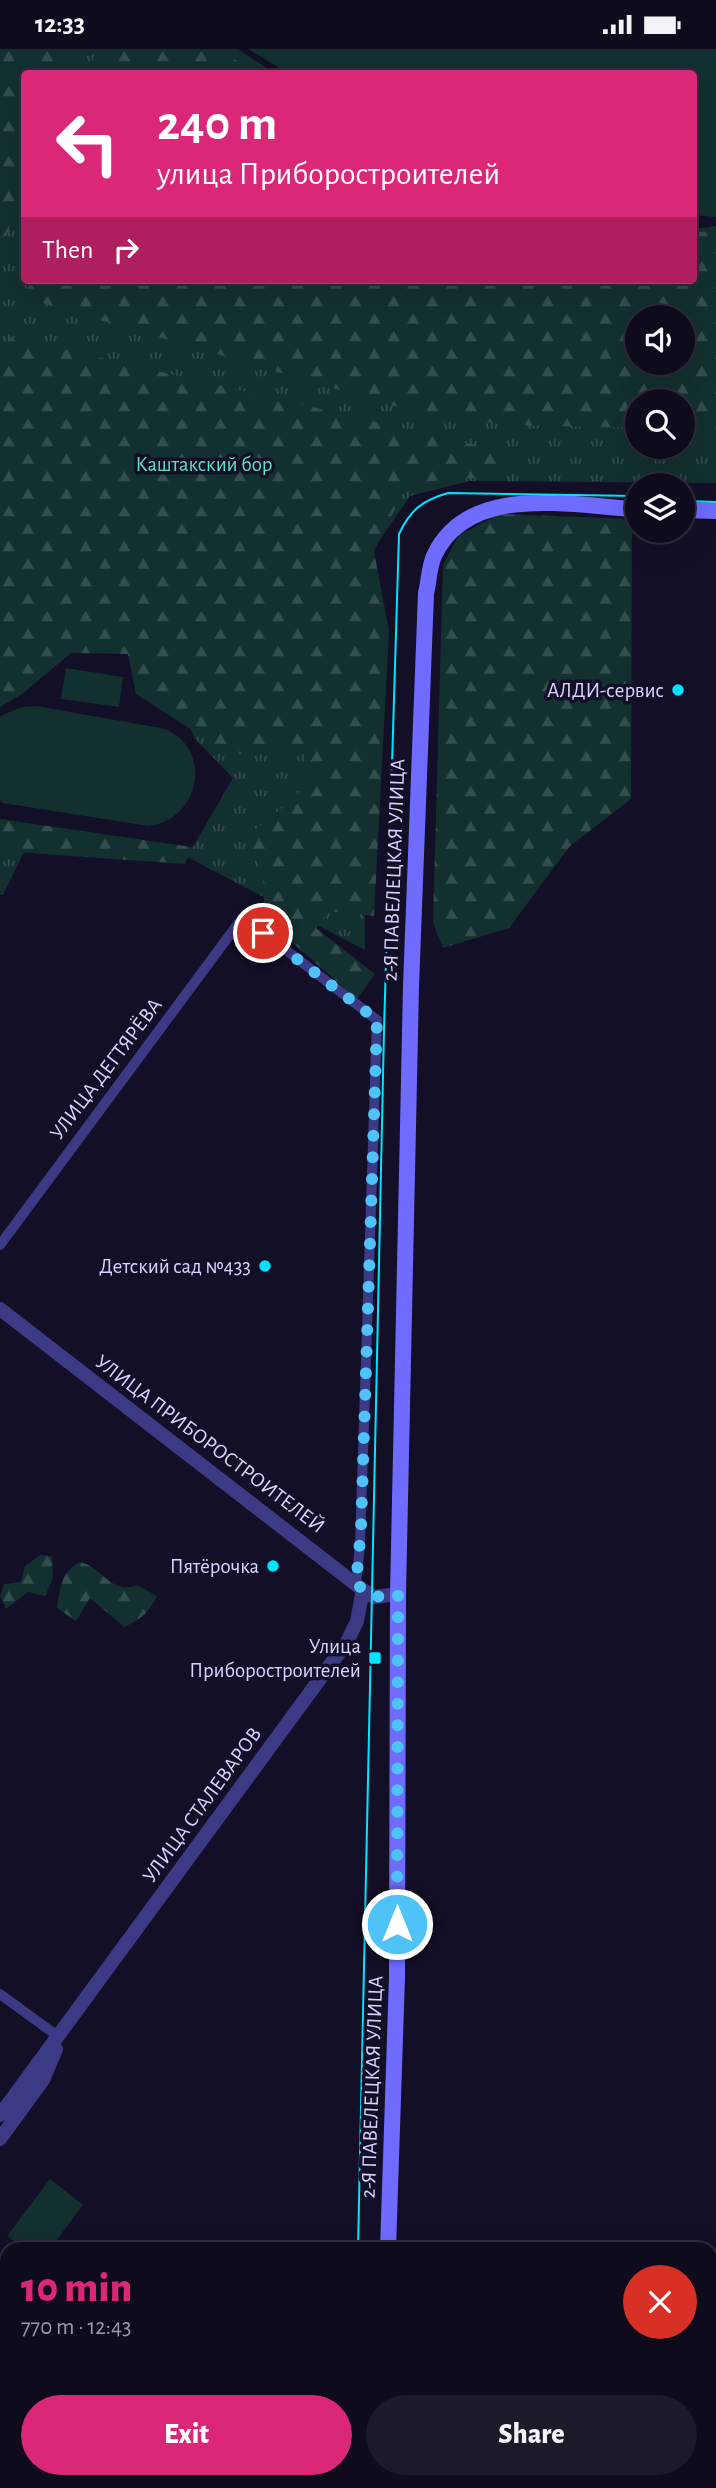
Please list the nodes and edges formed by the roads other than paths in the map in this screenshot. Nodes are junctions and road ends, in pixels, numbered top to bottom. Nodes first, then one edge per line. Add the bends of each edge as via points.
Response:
1 (625, 508) edge
2 (695, 510) edge
3 (716, 511) edge
4 (0, 1245) edge
5 (0, 1309) edge
6 (360, 1587) junction
7 (398, 1594) junction
8 (0, 1994) edge
9 (59, 2037) junction
10 (0, 2115) edge
11 (0, 2139) edge
12 (388, 2242) edge

1 - 7 main road, 2-Я ПАВЕЛЕЦКАЯ УЛИЦА via 517,503 485,510 446,537 433,558 426,593 411,986
2 - 3 main road
4 - 6 street, УЛИЦА ДЕГТЯРЁВА via 243,917 377,1020
5 - 6 street, УЛИЦА ПРИБОРОСТРОИТЕЛЕЙ
6 - 7 street via 374,1597
6 - 9 street, УЛИЦА СТАЛЕВАРОВ via 357,1621 347,1642
7 - 12 main road, 2-Я ПАВЕЛЕЦКАЯ УЛИЦА via 397,1977
8 - 9 street
9 - 10 street, УЛИЦА СТАЛЕВАРОВ
9 - 11 street, УЛИЦА СТАЛЕВАРОВ via 43,2080

